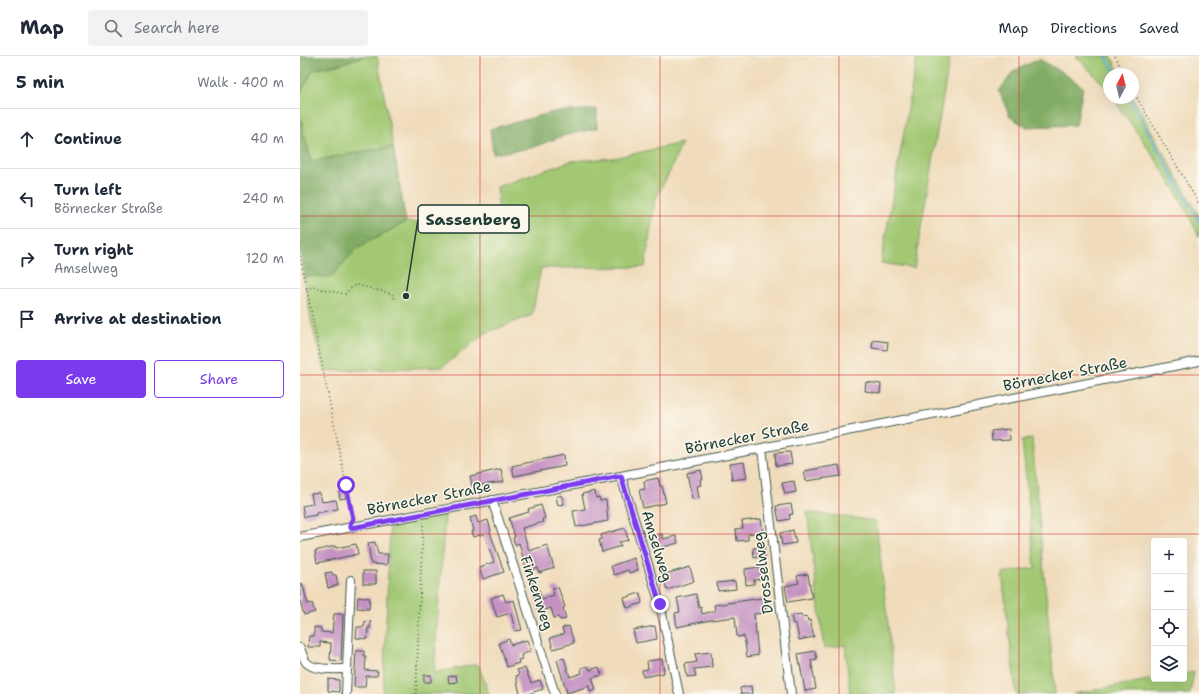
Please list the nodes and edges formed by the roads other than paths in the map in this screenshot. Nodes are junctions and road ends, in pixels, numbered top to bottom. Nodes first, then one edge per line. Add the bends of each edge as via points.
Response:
1 (1199, 361) edge
2 (762, 448) junction
3 (621, 476) junction
4 (492, 500) junction
5 (300, 537) edge
6 (351, 580) dead end
7 (300, 648) edge
8 (347, 669) junction
9 (346, 694) edge
10 (555, 694) edge
11 (679, 694) edge
12 (791, 694) edge

1 - 2 street, Börnecker Straße
2 - 3 street, Börnecker Straße
2 - 12 street, Drosselweg
3 - 4 street, Börnecker Straße
3 - 11 street, Amselweg via 660,604
4 - 5 street, Börnecker Straße
4 - 10 street, Finkenweg
6 - 8 street
7 - 8 street via 303,658 315,668
8 - 9 street

